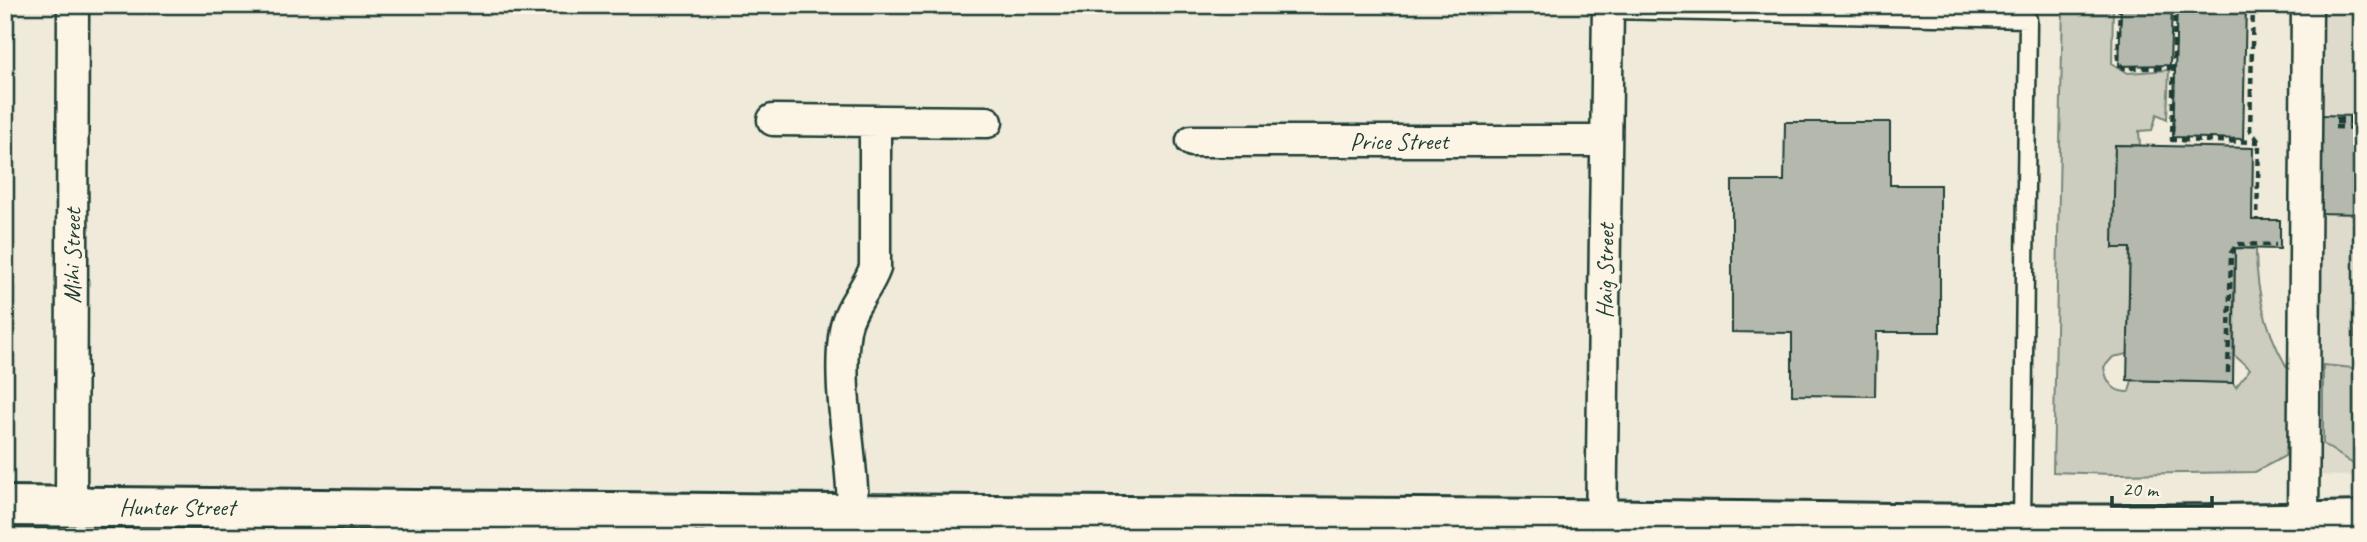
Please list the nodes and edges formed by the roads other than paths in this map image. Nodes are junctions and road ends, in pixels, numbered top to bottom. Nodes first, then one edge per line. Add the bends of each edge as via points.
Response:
1 (73, 5) edge
2 (2308, 5) edge
3 (1608, 8) edge
4 (774, 120) dead end
5 (875, 121) junction
6 (987, 122) dead end
7 (1192, 141) dead end
8 (1606, 141) junction
9 (5, 506) edge
10 (71, 506) junction
11 (853, 513) junction
12 (2362, 522) edge
13 (806, 524) edge
14 (2022, 526) junction
15 (1601, 528) edge
16 (2286, 530) edge
17 (2197, 532) edge

1 - 10 street, Mihi Street
2 - 16 street
3 - 8 street, Haig Street
3 - 14 lane via 2028,19
4 - 5 street
5 - 6 street
5 - 11 street via 875,268 845,330
7 - 8 street, Price Street
8 - 15 street, Haig Street
9 - 10 main road, Hunter Street
10 - 13 main road, Hunter Street
11 - 13 main road, Hunter Street
11 - 15 main road, Hunter Street
12 - 16 main road, Hunter Street
14 - 15 main road, Hunter Street
14 - 17 main road, Hunter Street
16 - 17 main road, Hunter Street

